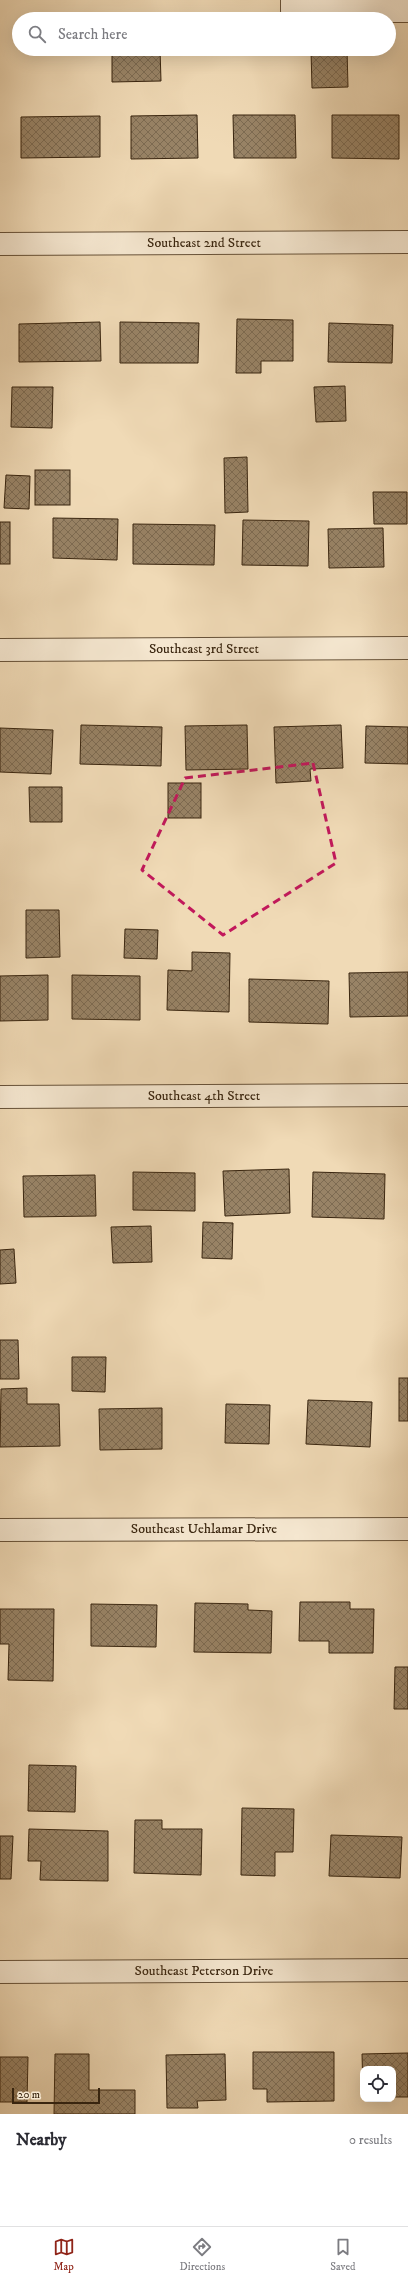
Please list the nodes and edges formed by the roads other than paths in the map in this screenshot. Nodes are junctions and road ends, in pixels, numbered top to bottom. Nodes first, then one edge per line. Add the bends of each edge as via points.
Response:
1 (292, 0) edge
2 (408, 12) edge
3 (408, 242) edge
4 (0, 244) edge
5 (408, 648) edge
6 (0, 650) edge
7 (408, 1095) edge
8 (0, 1098) edge
9 (408, 1529) edge
10 (0, 1530) edge
11 (408, 1970) edge
12 (0, 1972) edge

1 - 2 street via 292,11
3 - 4 street, Southeast 2nd Street
5 - 6 street, Southeast 3rd Street
7 - 8 street, Southeast 4th Street
9 - 10 street, Southeast Uehlamar Drive
11 - 12 street, Southeast Peterson Drive

